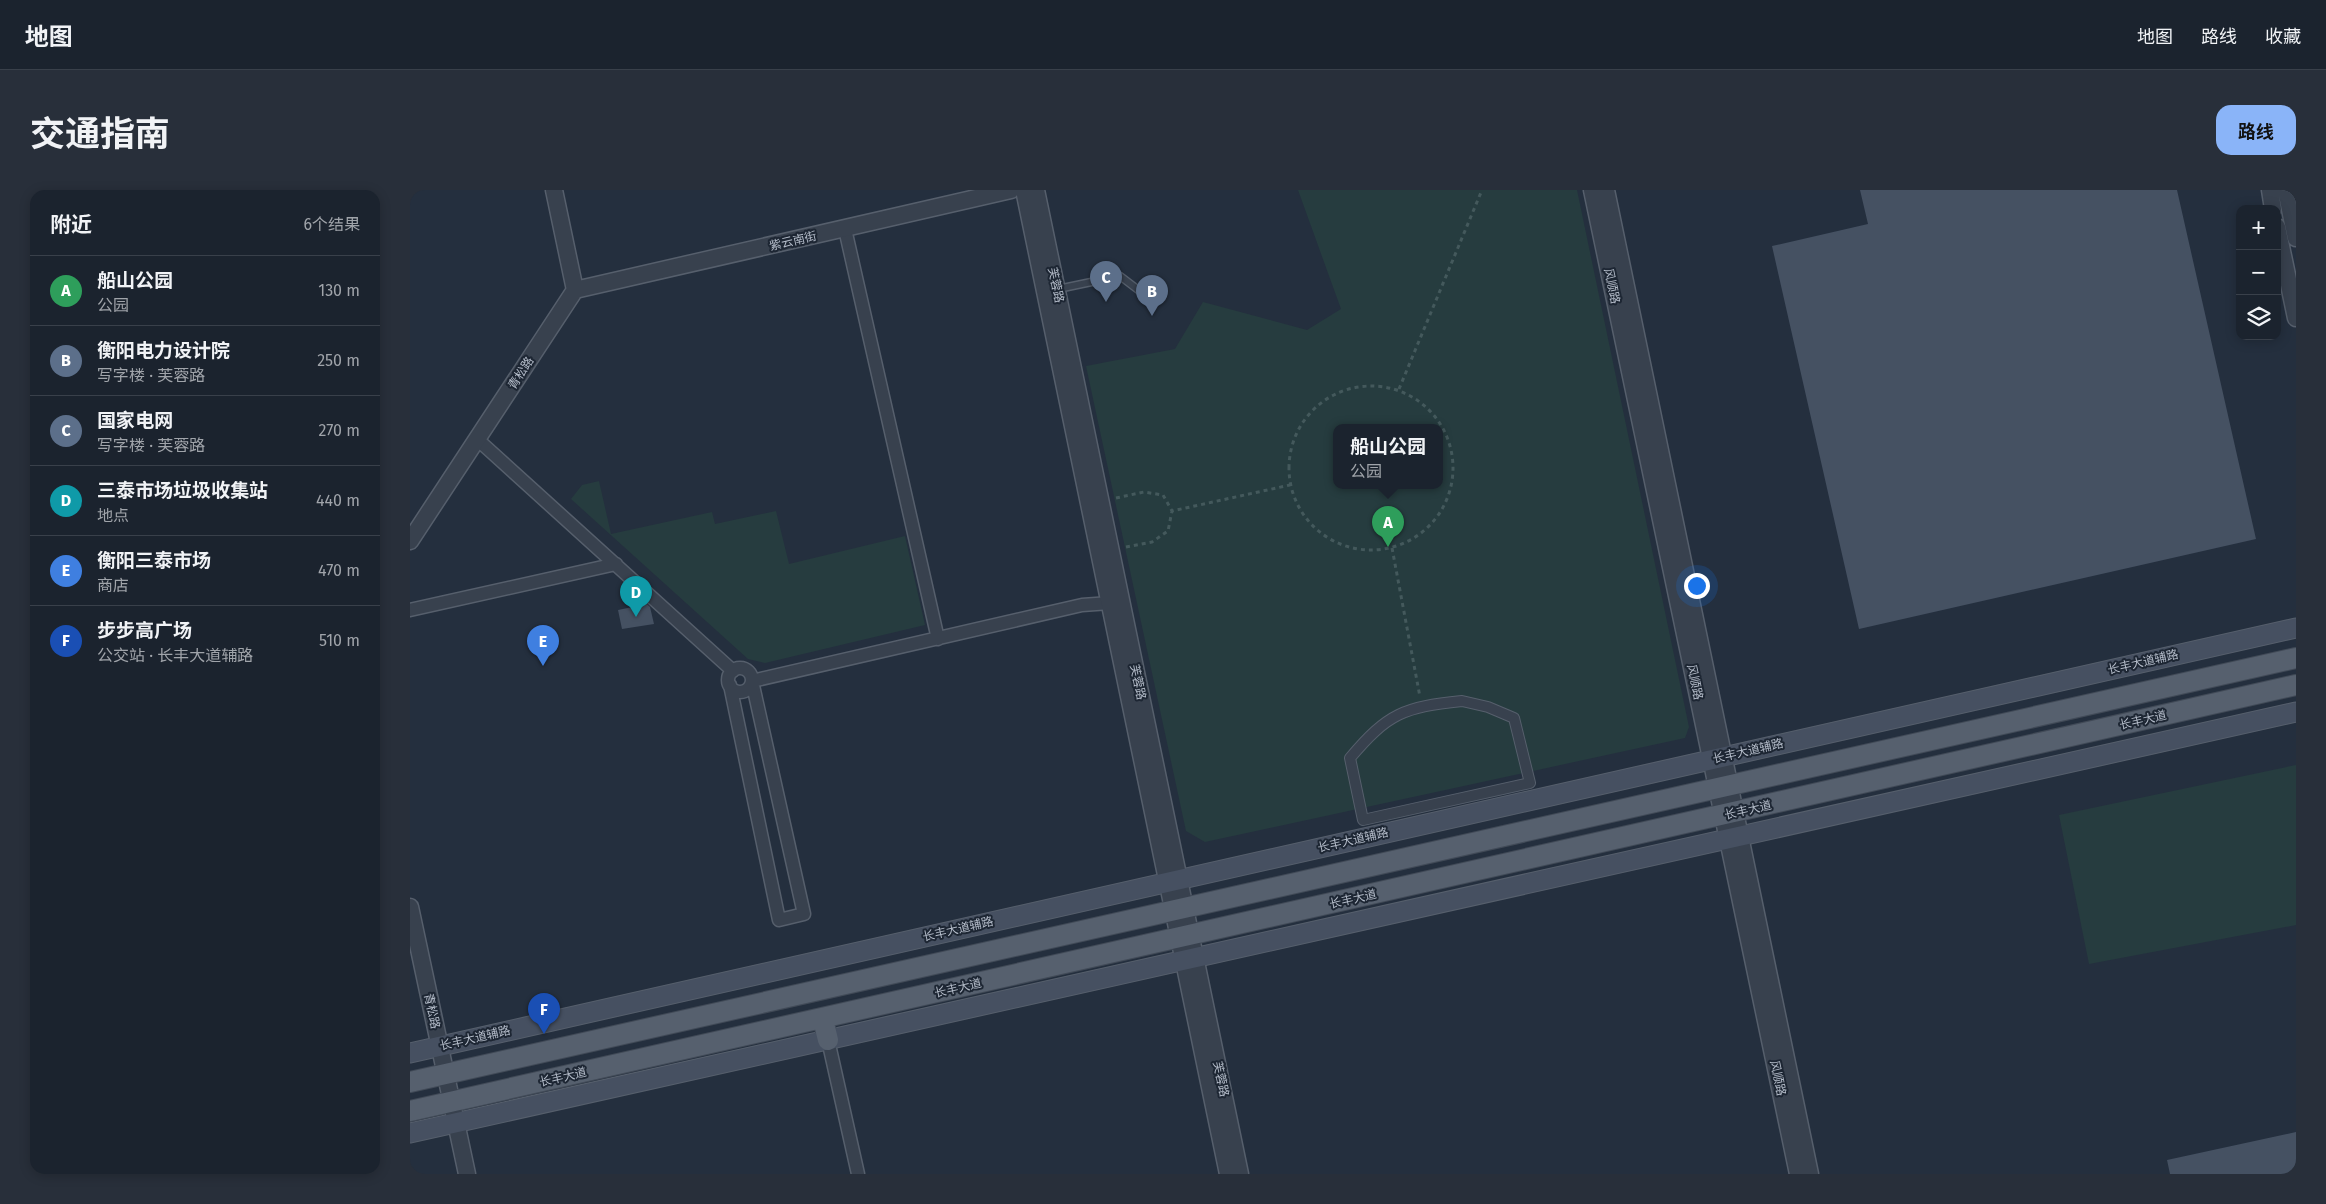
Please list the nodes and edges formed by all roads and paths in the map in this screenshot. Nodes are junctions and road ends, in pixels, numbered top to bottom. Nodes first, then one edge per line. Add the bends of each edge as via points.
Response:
1 (554, 190) edge
2 (1011, 190) edge
3 (1024, 190) edge
4 (1036, 190) edge
5 (1482, 190) edge
6 (1592, 190) edge
7 (1606, 190) edge
8 (2270, 190) edge
9 (2286, 190) edge
10 (2272, 205) edge
11 (845, 230) junction
12 (2296, 238) edge
13 (2281, 246) edge
14 (1057, 289) junction
15 (575, 290) junction
16 (1141, 292) dead end
17 (2296, 318) edge
18 (1399, 389) junction
19 (1441, 424) edge
20 (1443, 428) edge
21 (477, 440) junction
22 (1290, 485) junction
23 (1101, 501) junction
24 (1172, 510) junction
25 (410, 541) edge
26 (1392, 548) junction
27 (1111, 550) junction
28 (616, 564) junction
29 (1109, 598) junction
30 (410, 610) edge
31 (2296, 628) edge
32 (938, 639) junction
33 (2296, 658) edge
34 (733, 670) junction
35 (752, 680) junction
36 (730, 685) junction
37 (2296, 686) edge
38 (1422, 707) junction
39 (2296, 712) edge
40 (1717, 758) junction
41 (1723, 786) junction
42 (1729, 814) junction
43 (1734, 838) junction
44 (1173, 881) junction
45 (410, 907) edge
46 (1179, 908) junction
47 (1185, 937) junction
48 (1190, 959) junction
49 (823, 1018) junction
50 (828, 1040) junction
51 (440, 1046) junction
52 (410, 1053) edge
53 (446, 1074) junction
54 (410, 1082) edge
55 (452, 1102) junction
56 (410, 1111) edge
57 (456, 1123) junction
58 (410, 1133) edge
59 (467, 1174) edge
60 (858, 1174) edge
61 (1228, 1174) edge
62 (1240, 1174) edge
63 (1798, 1174) edge
64 (1810, 1174) edge

1 - 15 street
2 - 11 street, 紫云南街
3 - 29 street, 芙蓉路
4 - 14 street, 芙蓉路
5 - 18 path
6 - 40 street, 风顺路
7 - 40 street, 风顺路
8 - 10 street
9 - 12 street
11 - 15 street, 紫云南街
11 - 32 street
13 - 17 street
14 - 16 lane via 1120,276
14 - 23 street, 芙蓉路
15 - 21 street, 青松路
18 - 19 path via 1416,398
18 - 22 path via 1372,384 1335,392 1306,415 1295,435 1288,461
20 - 26 path via 1452,450 1453,480 1443,509 1423,532
21 - 25 street, 青松路
21 - 28 street
22 - 24 path
22 - 26 path via 1306,520 1336,543 1368,551
23 - 24 path via 1144,492 1163,495
23 - 27 street, 芙蓉路
24 - 27 path via 1168,531 1152,542
26 - 38 path
27 - 44 street, 芙蓉路
28 - 30 street
28 - 34 street
29 - 32 street
29 - 44 street, 芙蓉路
31 - 40 main road, 长丰大道辅路
32 - 35 street
33 - 41 main road
34 - 35 street via 744,668
34 - 36 street via 729,677
35 - 36 street via 750,688 743,692
35 - 36 street via 804,914 779,920
37 - 42 main road, 长丰大道
38 - 38 street via 1462,701 1514,718 1530,783 1363,820 1350,758 1387,720
39 - 43 main road
40 - 41 street, 风顺路
40 - 44 main road, 长丰大道辅路
41 - 42 street, 风顺路
41 - 46 main road
42 - 43 street, 风顺路
42 - 47 main road, 长丰大道
43 - 48 main road
43 - 63 street, 风顺路
43 - 64 street, 风顺路
44 - 46 street, 芙蓉路
44 - 51 main road, 长丰大道辅路
45 - 51 street, 青松路
46 - 47 street, 芙蓉路
46 - 53 main road
47 - 48 street, 芙蓉路
47 - 49 main road, 长丰大道
48 - 50 main road
48 - 61 street, 芙蓉路
48 - 62 street, 芙蓉路
49 - 50 main road
49 - 55 main road, 长丰大道
50 - 57 main road
50 - 60 street
51 - 52 main road, 长丰大道辅路
51 - 53 street, 青松路
53 - 54 main road
53 - 55 street, 青松路
55 - 56 main road, 长丰大道
55 - 57 street, 青松路
57 - 58 main road
57 - 59 street, 青松路

